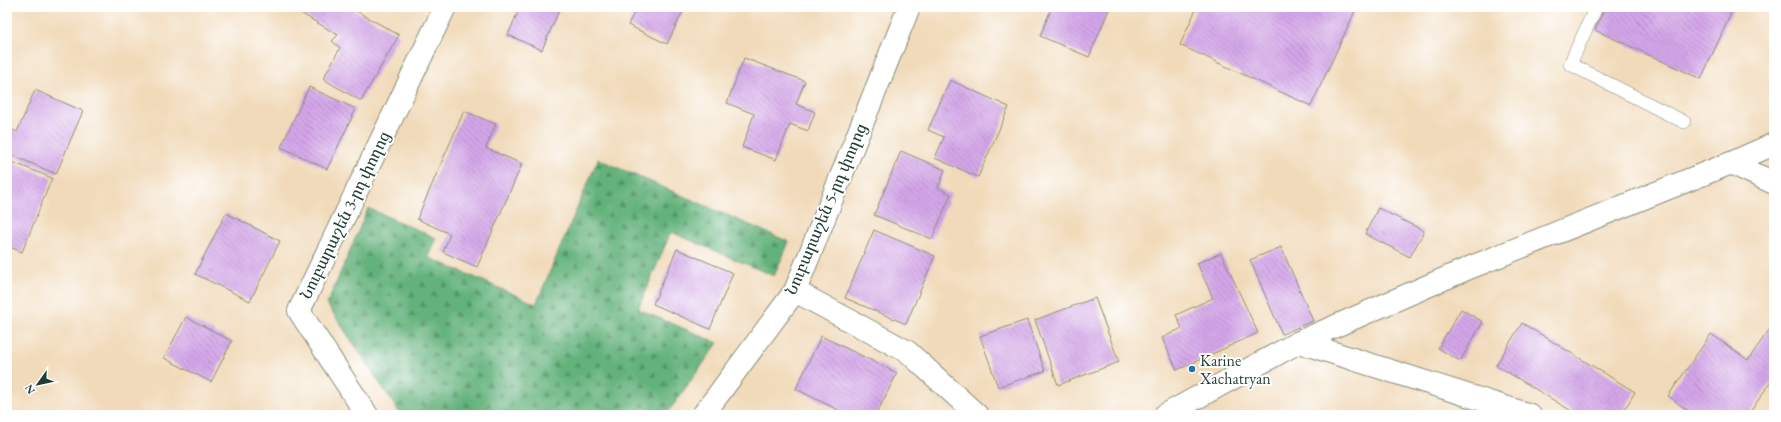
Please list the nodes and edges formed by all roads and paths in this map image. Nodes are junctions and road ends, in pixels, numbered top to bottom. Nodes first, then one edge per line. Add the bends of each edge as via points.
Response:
1 (445, 7) edge
2 (909, 7) edge
3 (1596, 7) edge
4 (1684, 122) dead end
5 (1774, 144) edge
6 (1731, 163) junction
7 (1774, 183) edge
8 (795, 291) junction
9 (1299, 342) junction
10 (367, 415) edge
11 (703, 415) edge
12 (977, 415) edge
13 (1165, 415) edge
14 (1530, 415) edge

1 - 10 street, Նուբարաշեն 3-րդ փողոց via 299,311
2 - 8 street, Նուբարաշեն 5-րդ փողոց
3 - 4 lane via 1570,64
5 - 6 street
6 - 7 street
6 - 9 street via 1469,268
8 - 11 street, Նուբարաշեն 5-րդ փողոց
8 - 12 street via 908,352
9 - 13 street
9 - 14 street

